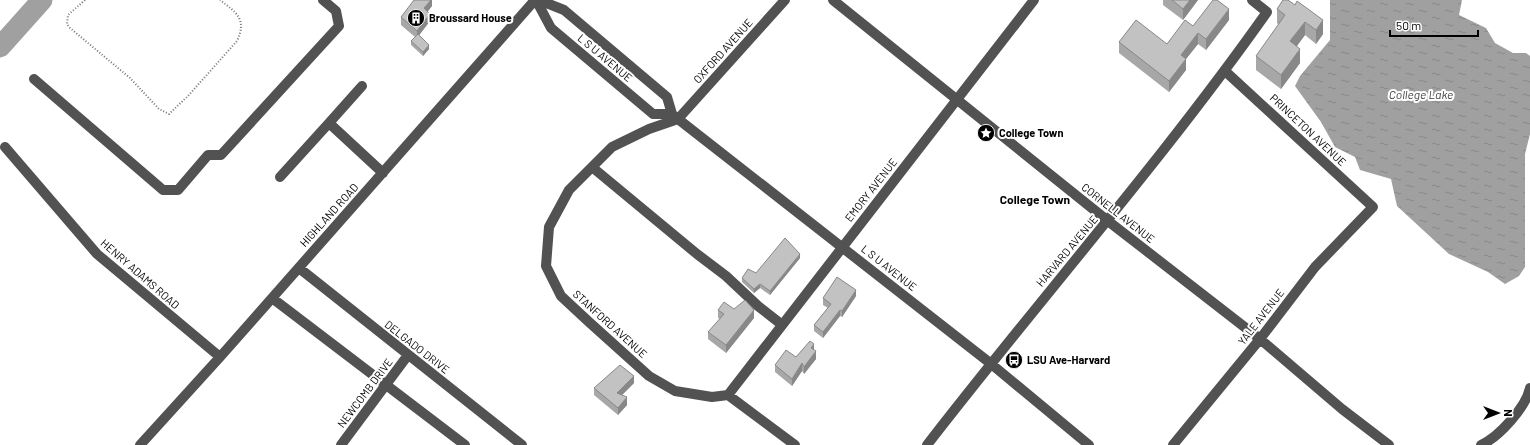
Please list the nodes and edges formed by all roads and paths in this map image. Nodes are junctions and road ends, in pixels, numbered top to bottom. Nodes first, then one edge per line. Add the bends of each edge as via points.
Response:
1 (85, 0) edge
2 (220, 0) edge
3 (323, 0) edge
4 (537, 0) edge
5 (785, 0) edge
6 (833, 0) edge
7 (1034, 0) edge
8 (1252, 0) edge
9 (1225, 71) junction
10 (34, 79) dead end
11 (362, 86) dead end
12 (958, 99) junction
13 (675, 116) junction
14 (329, 123) junction
15 (5, 147) dead end
16 (592, 168) junction
17 (383, 172) junction
18 (280, 177) dead end
19 (1373, 208) joint
20 (1108, 221) junction
21 (842, 247) junction
22 (299, 268) junction
23 (272, 298) junction
24 (781, 324) junction
25 (1260, 339) junction
26 (408, 355) junction
27 (220, 357) junction
28 (990, 363) junction
29 (386, 384) junction
30 (1530, 388) edge
31 (728, 395) junction
32 (140, 445) edge
33 (341, 445) edge
34 (465, 445) edge
35 (522, 445) edge
36 (795, 445) edge
37 (927, 445) edge
38 (1089, 445) edge
39 (1173, 445) edge
40 (1389, 445) edge
41 (1481, 445) edge

1 - 2 path via 68,16 70,28 130,78 159,109 169,114 183,102 237,41 242,22 238,14
3 - 10 street via 336,11 338,26 220,155 208,155 178,190 163,190
4 - 13 street, L S U AVENUE via 564,10 667,97
4 - 13 street, L S U AVENUE via 551,28 653,114
4 - 17 street, HIGHLAND ROAD
5 - 13 street, OXFORD AVENUE
6 - 12 street, CORNELL AVENUE
7 - 12 street, EMORY AVENUE
8 - 9 street, HARVARD AVENUE via 1267,12
9 - 19 street, PRINCETON AVENUE
9 - 20 street, HARVARD AVENUE
11 - 14 street
12 - 20 street, CORNELL AVENUE
12 - 21 street, EMORY AVENUE
13 - 16 street, STANFORD AVENUE via 612,147
13 - 21 street, L S U AVENUE
14 - 17 street
14 - 18 street
15 - 27 street, HENRY ADAMS ROAD via 97,254
16 - 24 street via 726,276
16 - 31 street, STANFORD AVENUE via 569,190 549,227 546,266 561,296 649,376 675,391 712,397
17 - 22 street, HIGHLAND ROAD
19 - 25 street, YALE AVENUE via 1315,267
20 - 25 street, CORNELL AVENUE
20 - 28 street, HARVARD AVENUE
21 - 24 street, EMORY AVENUE
21 - 28 street, L S U AVENUE
22 - 23 street, HIGHLAND ROAD
22 - 26 street, DELGADO DRIVE
23 - 27 street, HIGHLAND ROAD
23 - 29 street
24 - 31 street, EMORY AVENUE
25 - 39 street, YALE AVENUE
25 - 40 street, CORNELL AVENUE via 1342,409
26 - 29 street, NEWCOMB DRIVE
26 - 35 street, DELGADO DRIVE
27 - 32 street, HIGHLAND ROAD
28 - 37 street, HARVARD AVENUE
28 - 38 street, L S U AVENUE
29 - 33 street, NEWCOMB DRIVE
29 - 34 street
30 - 41 street via 1528,395 1502,430
31 - 36 street

